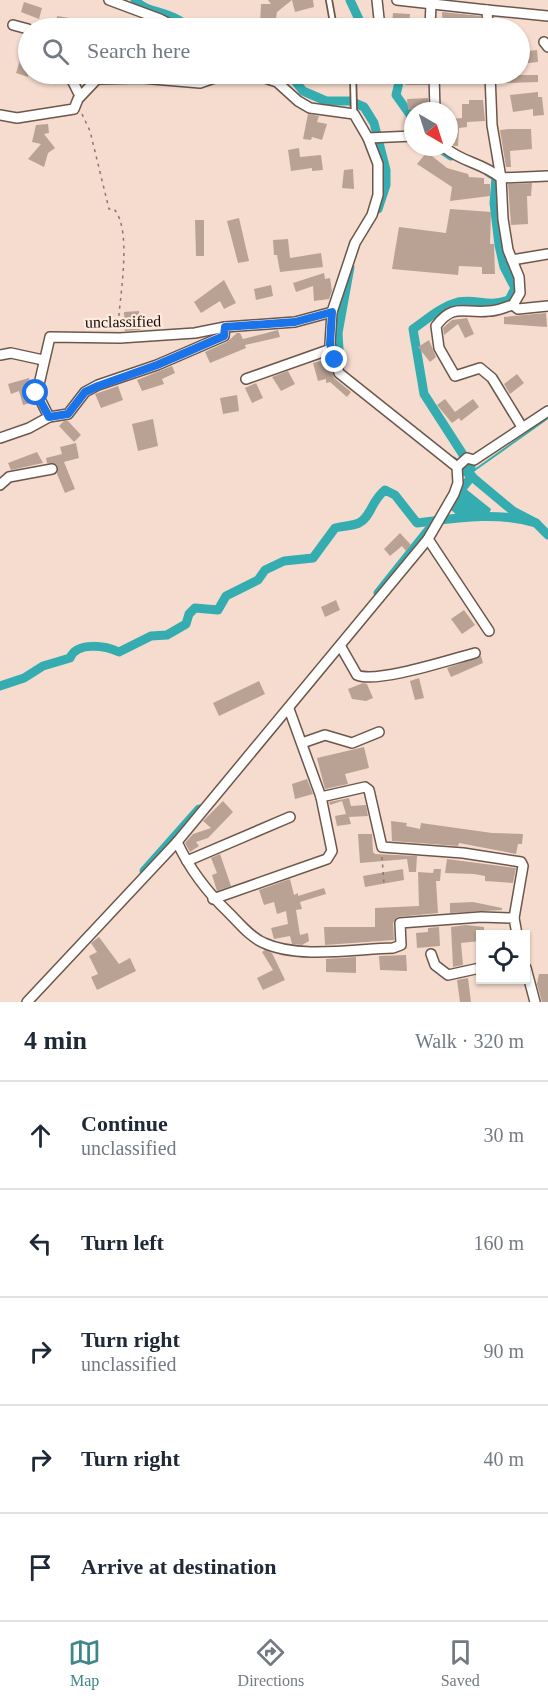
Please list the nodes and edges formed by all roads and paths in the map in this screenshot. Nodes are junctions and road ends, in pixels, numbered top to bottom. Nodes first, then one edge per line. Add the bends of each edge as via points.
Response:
1 (109, 0) edge
2 (328, 0) edge
3 (376, 0) edge
4 (397, 0) edge
5 (431, 4) junction
6 (487, 10) junction
7 (548, 16) edge
8 (157, 18) edge
9 (332, 18) edge
10 (379, 18) edge
11 (430, 18) edge
12 (487, 18) edge
13 (13, 25) dead end
14 (18, 26) edge
15 (72, 84) edge
16 (92, 84) edge
17 (280, 84) edge
18 (353, 84) edge
19 (434, 84) edge
20 (490, 84) edge
21 (78, 100) junction
22 (435, 102) edge
23 (354, 114) junction
24 (0, 115) edge
25 (404, 136) edge
26 (370, 137) junction
27 (458, 156) edge
28 (548, 176) edge
29 (501, 178) junction
30 (548, 254) edge
31 (512, 260) junction
32 (513, 305) junction
33 (548, 306) edge
34 (332, 312) junction
35 (225, 327) junction
36 (118, 338) junction
37 (331, 349) junction
38 (0, 356) edge
39 (43, 360) junction
40 (246, 379) dead end
41 (548, 411) edge
42 (49, 417) junction
43 (522, 427) junction
44 (0, 438) edge
45 (458, 467) junction
46 (52, 469) dead end
47 (0, 484) edge
48 (428, 539) junction
49 (489, 631) dead end
50 (341, 647) junction
51 (475, 653) dead end
52 (289, 709) junction
53 (380, 732) dead end
54 (302, 743) junction
55 (321, 797) junction
56 (290, 817) dead end
57 (177, 842) junction
58 (382, 847) junction
59 (187, 861) junction
60 (384, 884) dead end
61 (213, 899) junction
62 (514, 918) junction
63 (516, 930) edge
64 (431, 954) dead end
65 (476, 969) edge
66 (530, 984) edge
67 (27, 1002) edge
68 (535, 1002) edge

1 - 8 street
2 - 9 lane
3 - 10 street
4 - 5 street
5 - 6 street
5 - 11 street
6 - 7 street
6 - 12 street
13 - 14 street
15 - 21 street
16 - 21 street
17 - 23 street via 310,108
18 - 23 lane
19 - 22 street
20 - 29 street
21 - 24 street via 74,109 17,118
21 - 36 path via 90,131 109,210 114,209 121,218 123,261
23 - 26 street
25 - 26 street
26 - 34 street via 378,164 378,195 351,254
27 - 29 street via 486,166
28 - 29 street
29 - 31 street via 503,219
30 - 31 street
31 - 32 street via 520,293
32 - 33 street via 518,309
32 - 43 street via 490,311 456,309 444,315 436,326 439,348 455,376 480,368 492,378
34 - 35 street, unclassified via 295,322
34 - 37 street
35 - 36 street, unclassified
35 - 42 street via 224,336 85,392 68,414
36 - 39 street, unclassified via 50,337
37 - 40 street
37 - 45 street via 339,373
38 - 39 street via 11,353
39 - 42 street, unclassified via 36,393
41 - 43 street
42 - 44 street
43 - 45 street
45 - 48 street via 458,483
46 - 47 street via 9,477
48 - 49 street
48 - 50 street
50 - 51 street via 357,675 367,678
50 - 52 street
52 - 54 street
52 - 57 street
53 - 54 street via 352,743 326,735
54 - 55 street
55 - 58 street via 368,788
55 - 61 street via 332,851 327,859
56 - 59 street
57 - 59 street
57 - 67 street
58 - 60 path
58 - 62 street via 517,859 524,866
59 - 61 street
61 - 62 street via 265,944 302,951 393,948 401,945 400,923
62 - 63 street
64 - 65 street via 435,965 448,975
66 - 68 street

